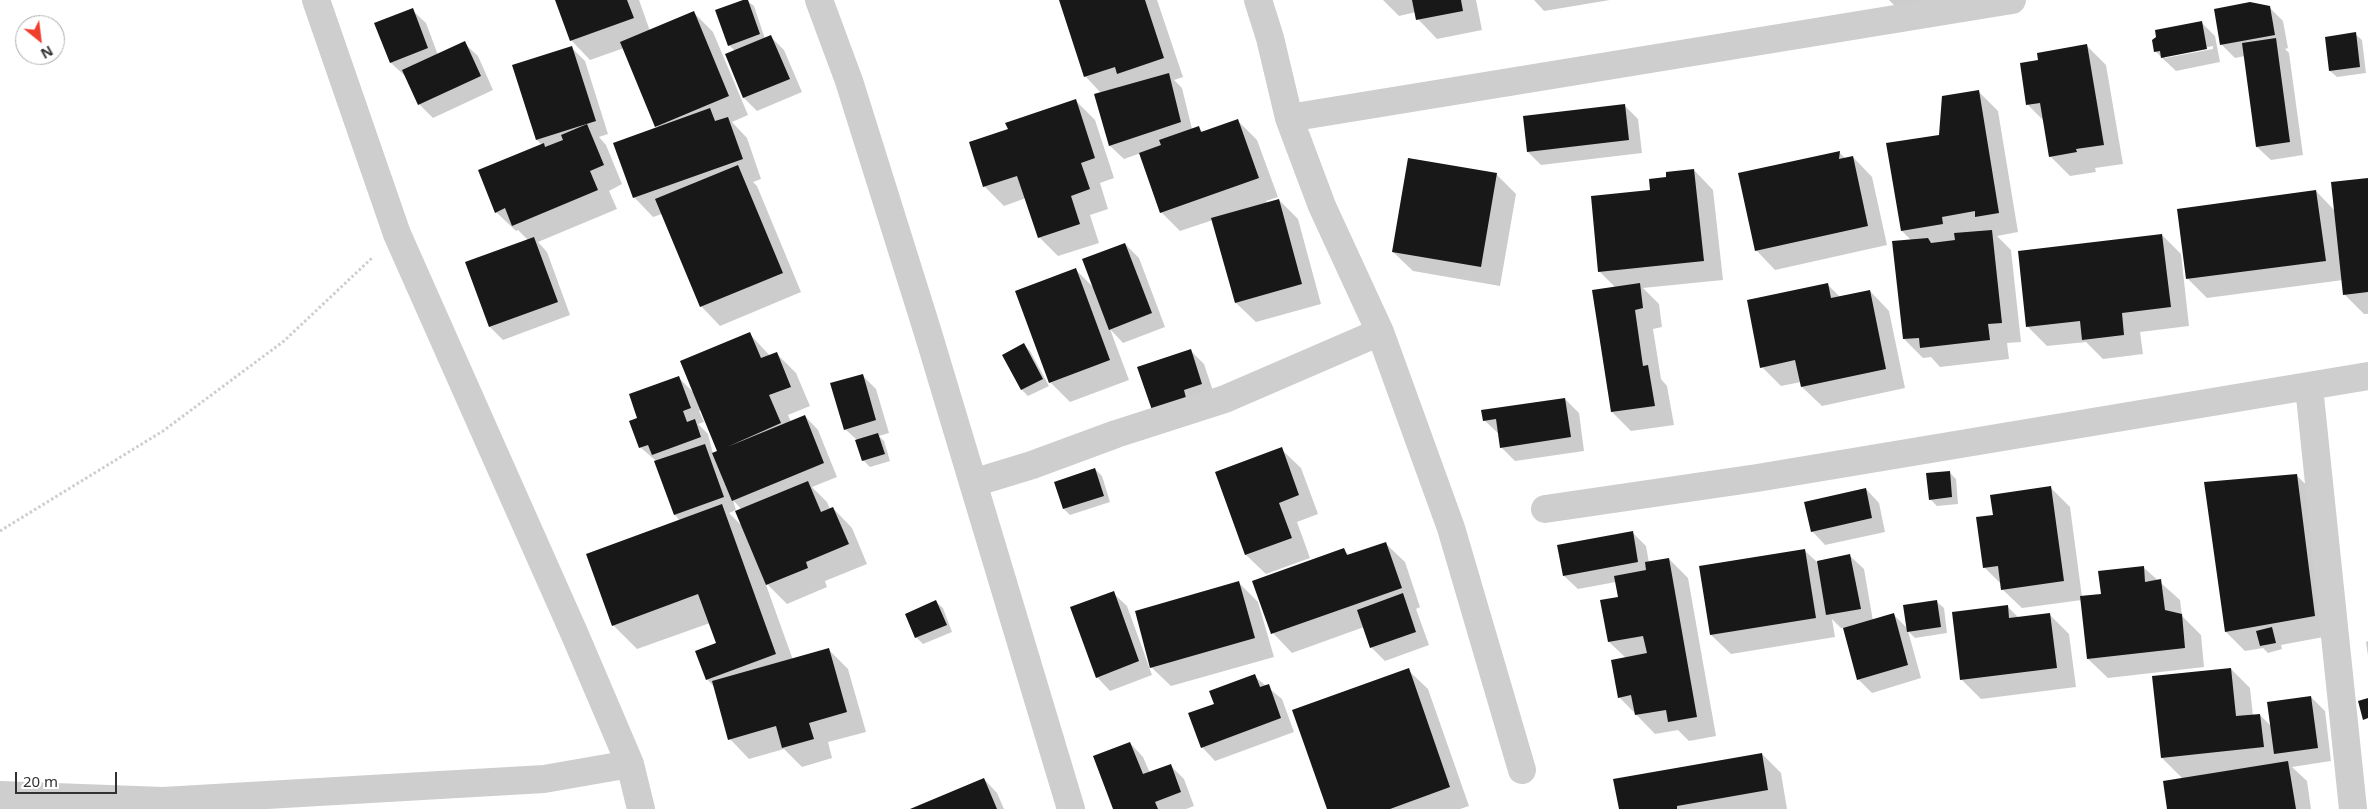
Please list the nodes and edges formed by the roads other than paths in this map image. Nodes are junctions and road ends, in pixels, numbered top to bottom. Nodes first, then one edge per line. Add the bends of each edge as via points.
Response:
1 (316, 0) edge
2 (819, 0) edge
3 (1258, 0) edge
4 (2012, 0) edge
5 (1289, 118) junction
6 (1380, 332) junction
7 (2368, 376) edge
8 (2309, 386) junction
9 (973, 483) junction
10 (1545, 509) dead end
11 (630, 764) junction
12 (1522, 770) dead end
13 (0, 795) edge
14 (641, 809) edge
15 (1071, 809) edge
16 (2353, 809) edge

1 - 11 street via 397,234
2 - 9 street via 849,81
3 - 5 street
4 - 5 street
5 - 6 street via 1322,206
6 - 9 street via 1225,399
6 - 12 street via 1451,528
7 - 8 street
8 - 10 street via 1757,478
8 - 16 street
9 - 15 street
11 - 13 street via 544,779 164,801
11 - 14 street

